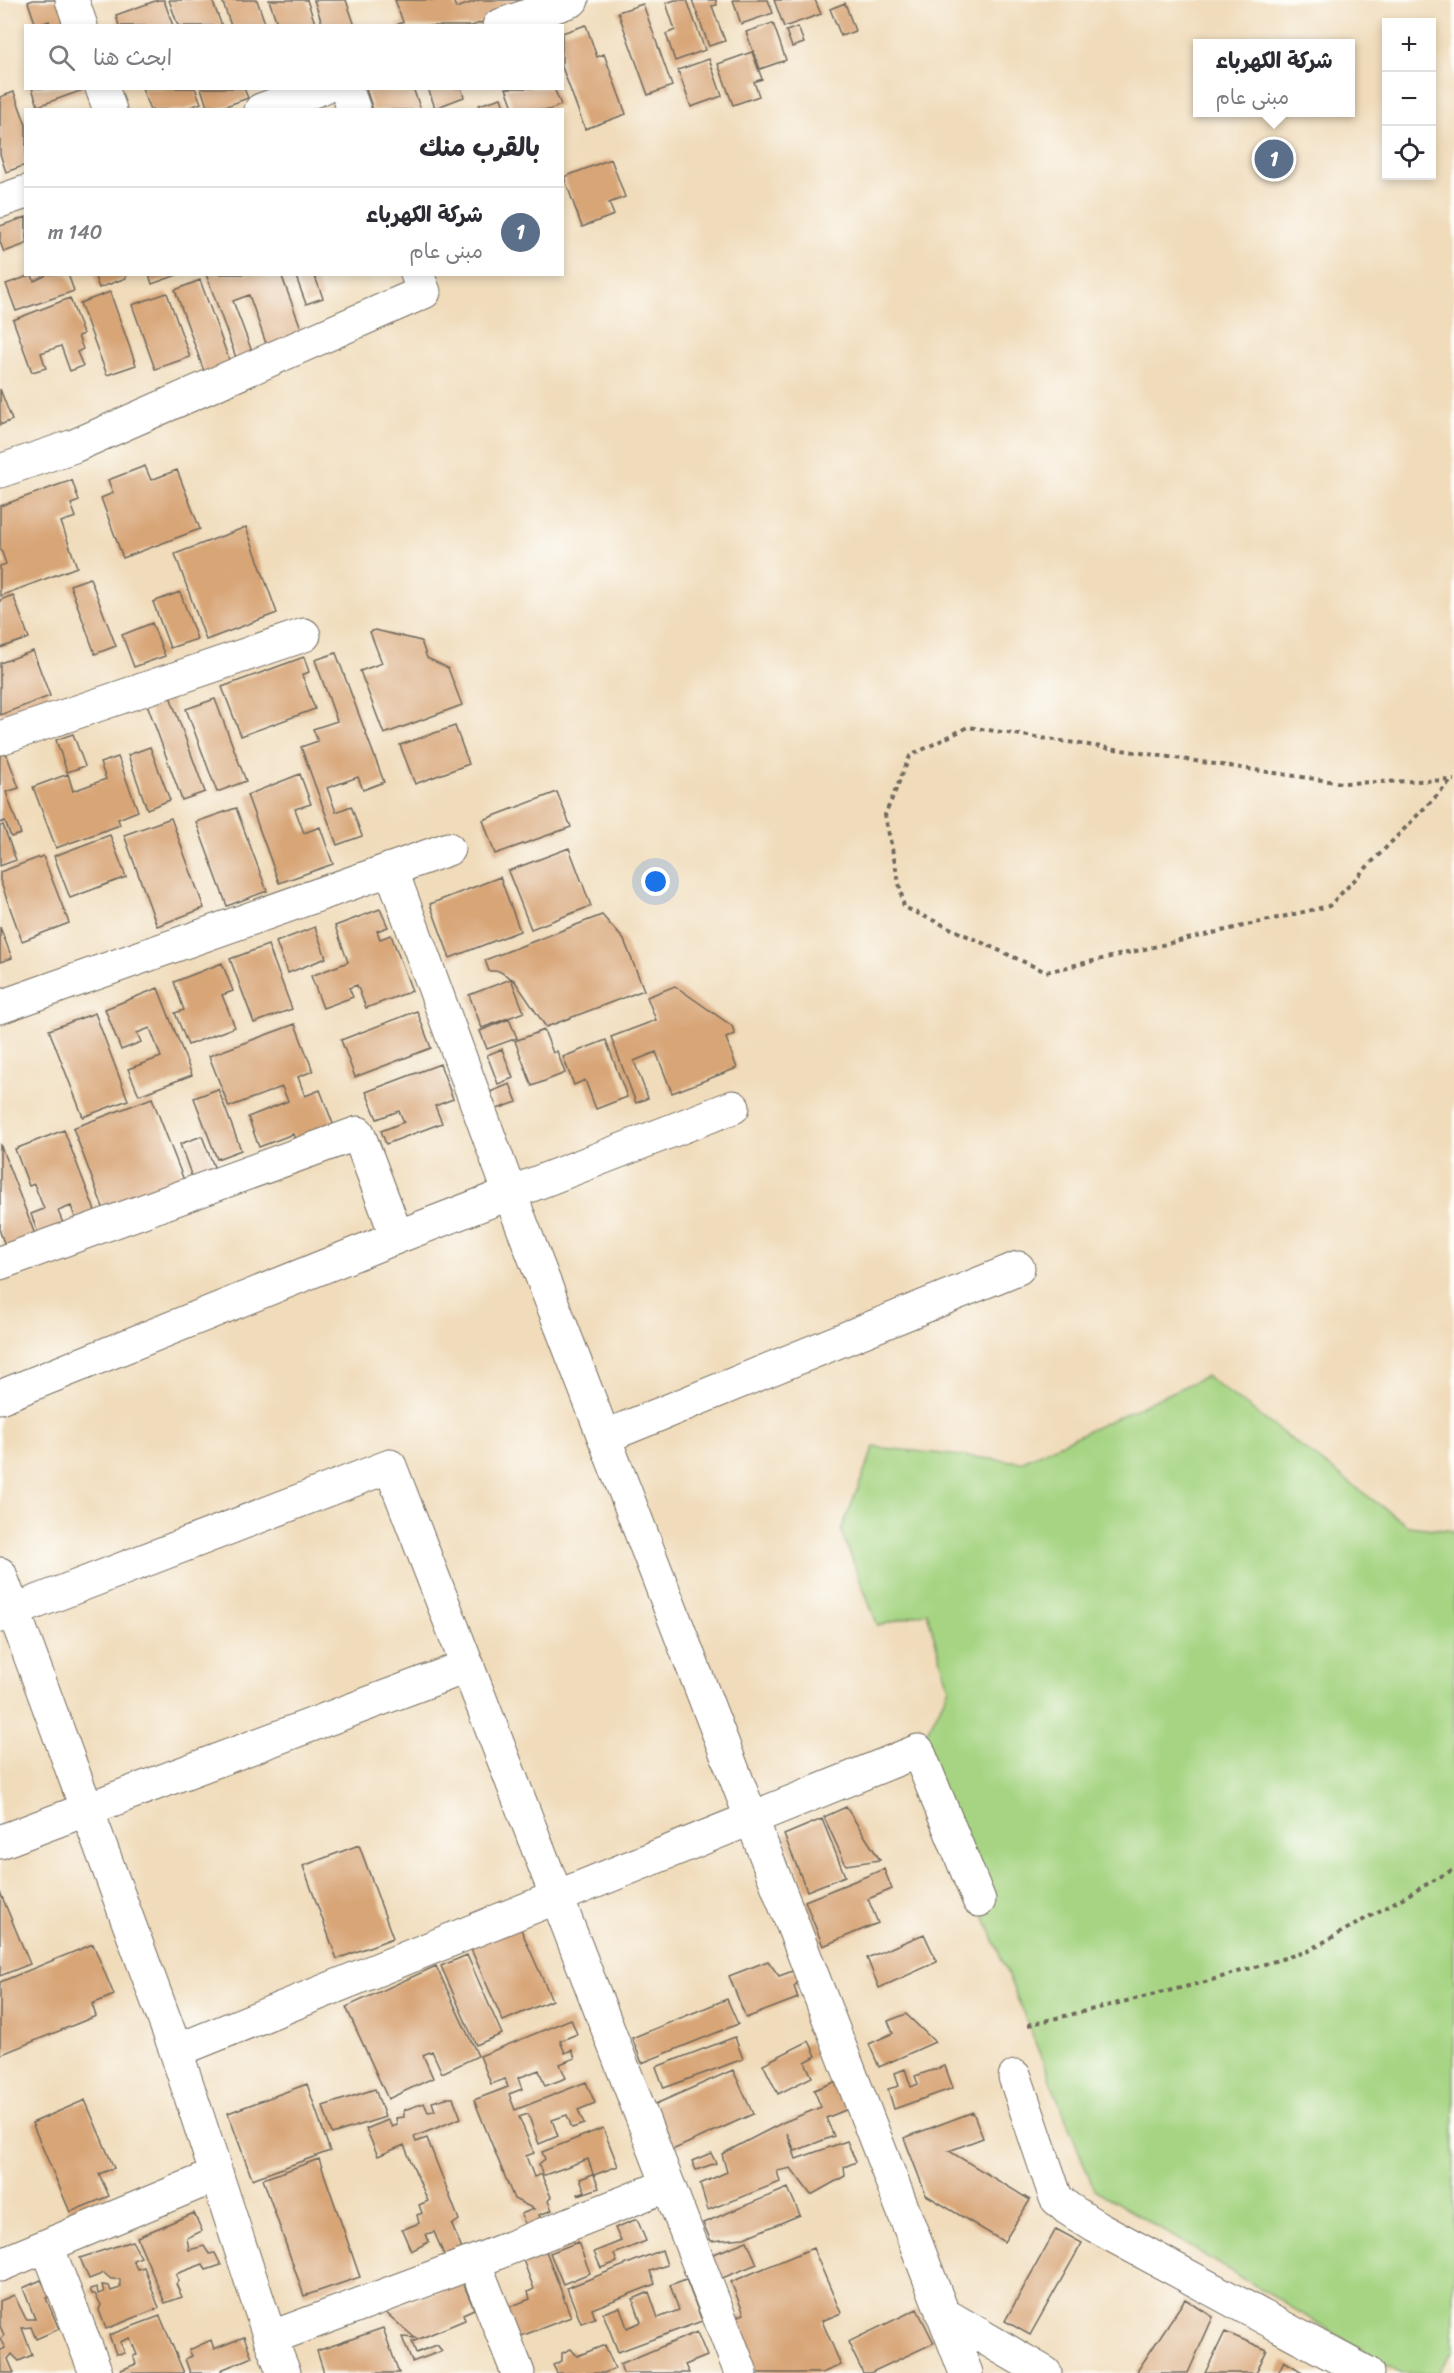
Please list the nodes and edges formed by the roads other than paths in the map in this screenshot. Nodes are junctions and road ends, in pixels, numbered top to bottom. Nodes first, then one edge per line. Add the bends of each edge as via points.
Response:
1 (72, 0) edge
2 (572, 0) edge
3 (80, 24) edge
4 (505, 24) edge
5 (103, 90) edge
6 (316, 90) edge
7 (347, 90) edge
8 (109, 108) edge
9 (266, 108) edge
10 (353, 108) edge
11 (24, 193) edge
12 (0, 201) edge
13 (418, 276) edge
14 (0, 471) edge
15 (304, 635) dead end
16 (0, 738) edge
17 (448, 849) dead end
18 (392, 869) junction
19 (0, 1006) edge
20 (732, 1107) dead end
21 (510, 1194) junction
22 (397, 1237) junction
23 (0, 1263) edge
24 (1018, 1268) dead end
25 (0, 1397) edge
26 (604, 1437) junction
27 (0, 1574) edge
28 (7, 1614) edge
29 (468, 1666) junction
30 (87, 1809) junction
31 (751, 1818) junction
32 (0, 1842) edge
33 (557, 1896) junction
34 (979, 1900) dead end
35 (176, 2051) junction
36 (1015, 2077) dead end
37 (217, 2175) junction
38 (668, 2185) junction
39 (47, 2246) junction
40 (474, 2262) junction
41 (0, 2265) edge
42 (942, 2313) junction
43 (270, 2338) junction
44 (96, 2373) edge
45 (284, 2373) edge
46 (518, 2373) edge
47 (741, 2373) edge
48 (966, 2373) edge
49 (1045, 2373) edge
50 (1368, 2373) edge

1 - 3 street
2 - 4 street
5 - 8 street
6 - 9 street
7 - 10 street
11 - 12 street
13 - 14 street via 424,292 74,446
15 - 16 street
17 - 18 street
18 - 19 street
18 - 21 street
20 - 21 street
21 - 22 street
21 - 26 street
22 - 23 street via 358,1133
22 - 25 street
24 - 26 street
26 - 31 street
27 - 28 street
28 - 29 street via 390,1466
28 - 30 street
29 - 30 street
29 - 33 street
30 - 32 street
30 - 35 street
31 - 33 street
31 - 34 street via 918,1751
31 - 42 street
33 - 35 street
33 - 38 street
35 - 37 street
36 - 50 street via 1056,2198 1067,2208
37 - 39 street
37 - 43 street
38 - 40 street
38 - 47 street
39 - 41 street
39 - 44 street
40 - 43 street
40 - 46 street
42 - 48 street
42 - 49 street
43 - 45 street

